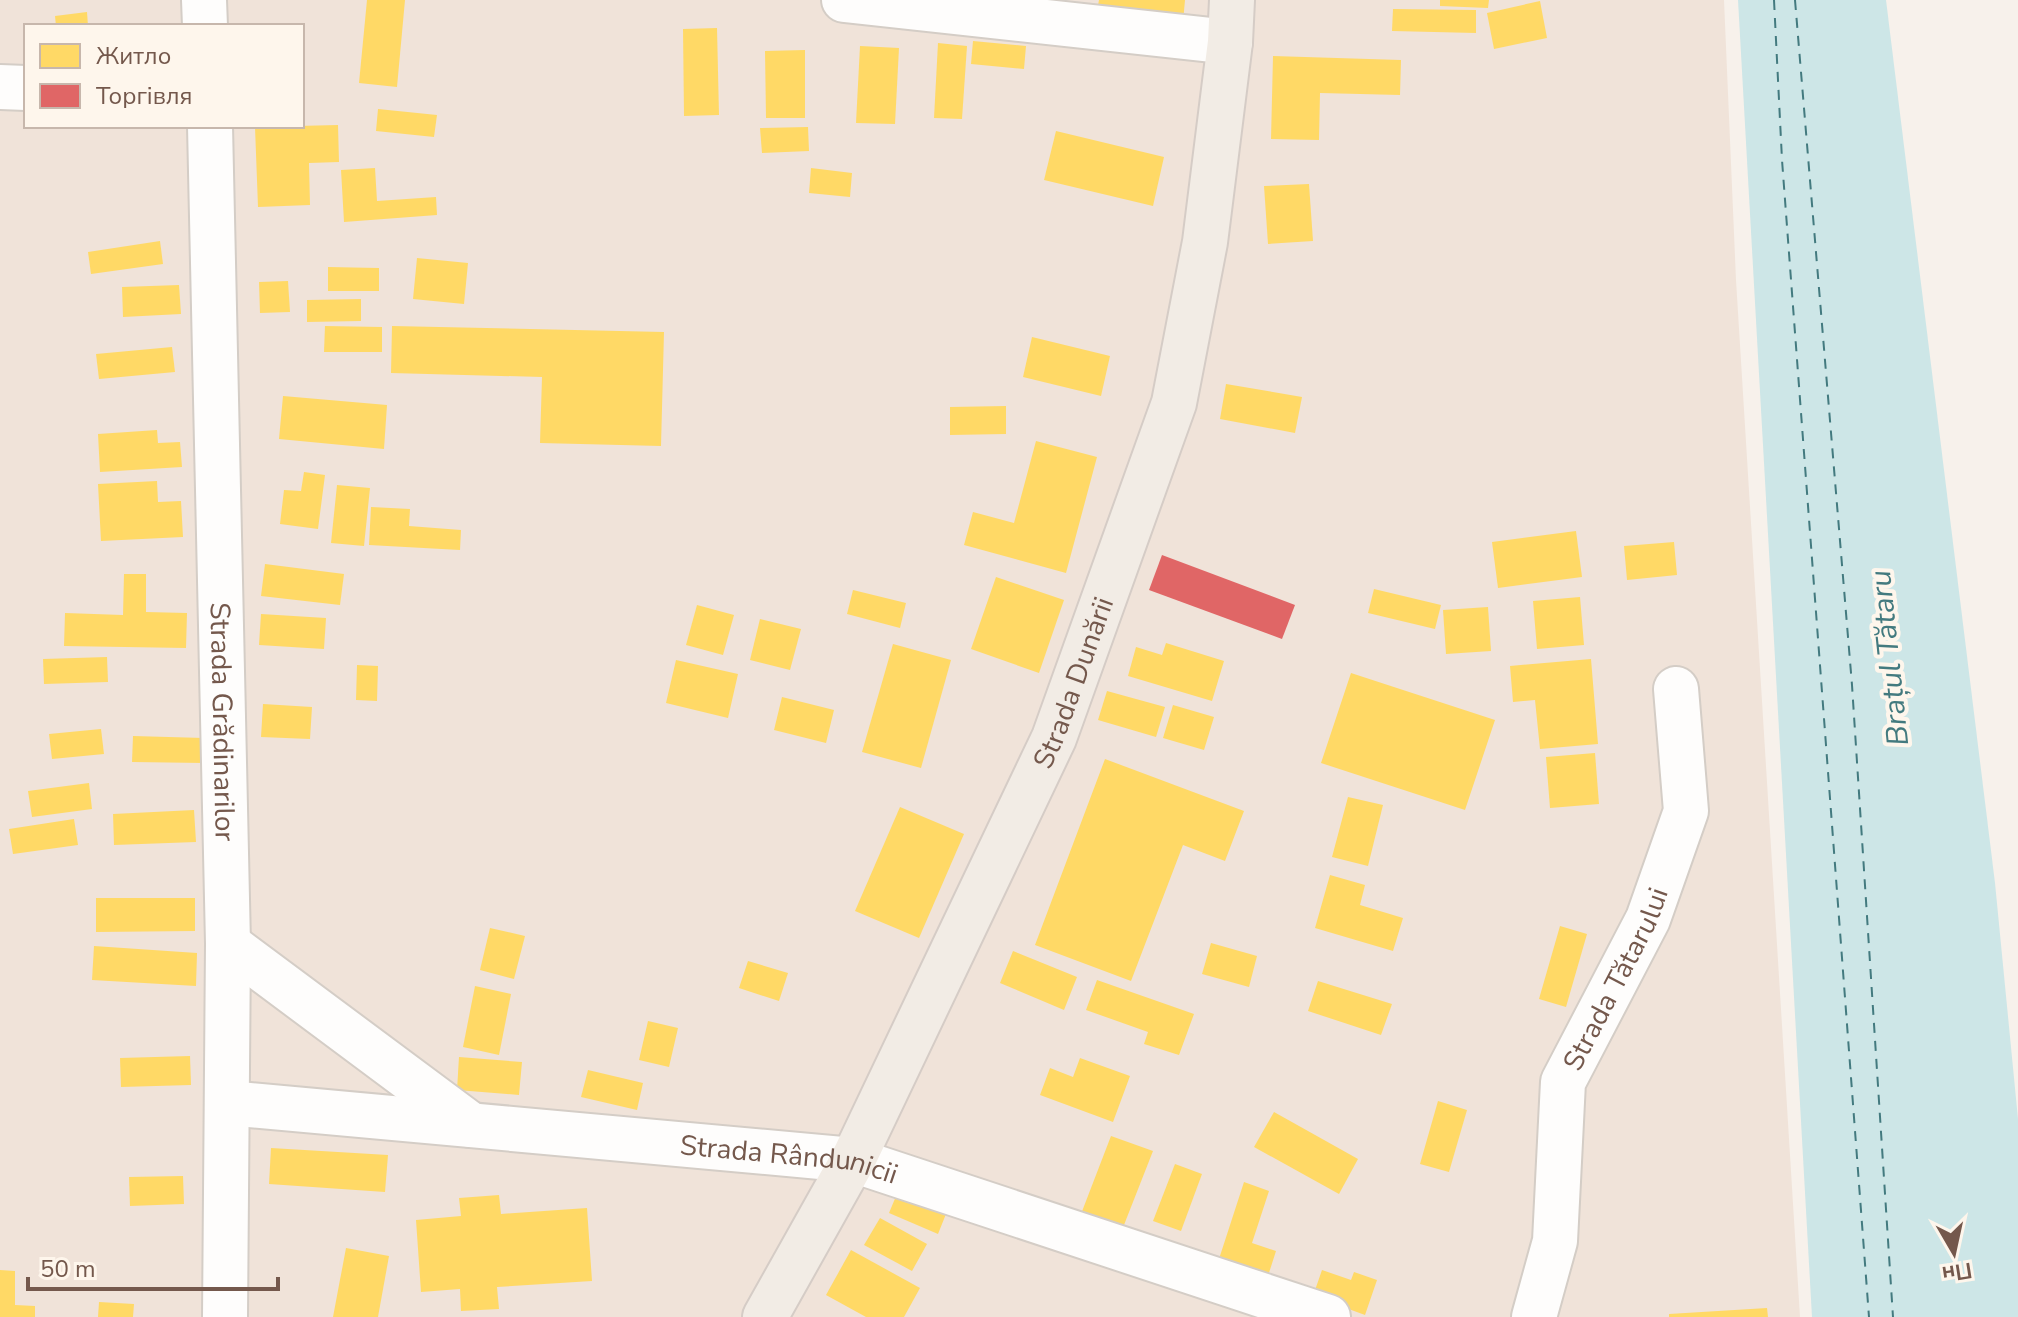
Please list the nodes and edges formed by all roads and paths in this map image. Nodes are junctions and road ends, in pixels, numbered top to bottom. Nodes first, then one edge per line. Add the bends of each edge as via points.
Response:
1 (204, 0) edge
2 (844, 0) edge
3 (1231, 21) edge
4 (205, 24) edge
5 (0, 87) edge
6 (24, 88) edge
7 (210, 128) edge
8 (1676, 689) dead end
9 (228, 944) junction
10 (228, 1103) junction
11 (471, 1125) junction
12 (853, 1160) junction
13 (225, 1317) edge
14 (765, 1317) edge
15 (1328, 1317) edge
16 (1534, 1317) edge

1 - 4 street
2 - 3 street
3 - 12 main road, Strada Dunării via 1205,242 1174,403 1054,738
5 - 6 street
7 - 9 street, Strada Grădinarilor
8 - 16 street, Strada Tătarului via 1686,811 1648,919 1563,1082 1555,1241
9 - 10 street, Strada Grădinarilor
9 - 11 street
10 - 11 street, Strada Rândunicii
10 - 13 street, Strada Grădinarilor
11 - 12 street, Strada Rândunicii
12 - 14 main road, Strada Dunării
12 - 15 street, Strada Rândunicii

